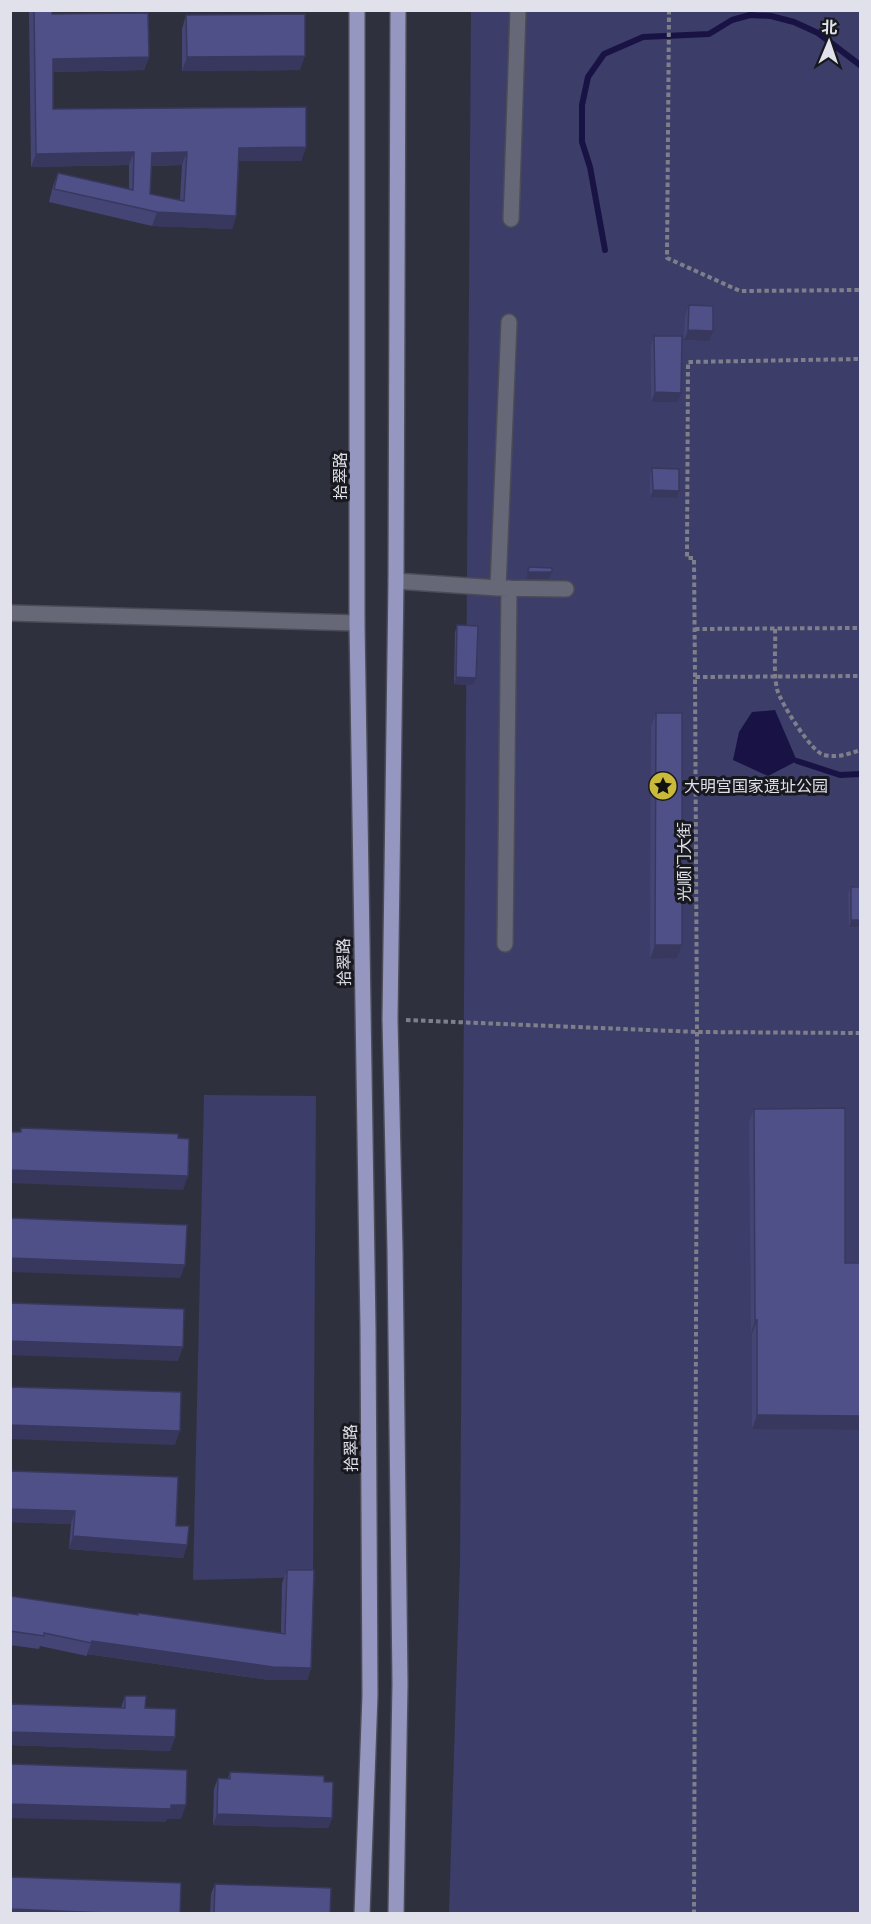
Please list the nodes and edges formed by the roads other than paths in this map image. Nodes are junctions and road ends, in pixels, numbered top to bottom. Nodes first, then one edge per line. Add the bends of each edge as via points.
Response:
1 (357, 10) edge
2 (398, 10) edge
3 (518, 10) edge
4 (511, 219) dead end
5 (508, 322) dead end
6 (396, 581) junction
7 (504, 588) junction
8 (566, 589) dead end
9 (10, 614) edge
10 (357, 624) junction
11 (505, 944) dead end
12 (362, 1914) edge
13 (396, 1914) edge

1 - 10 main road, 拾翠路
2 - 6 main road
3 - 4 street
5 - 7 street
6 - 7 street
6 - 13 main road via 390,1019 400,1684
7 - 8 street
7 - 11 street
9 - 10 street
10 - 12 main road, 拾翠路 via 370,1695

